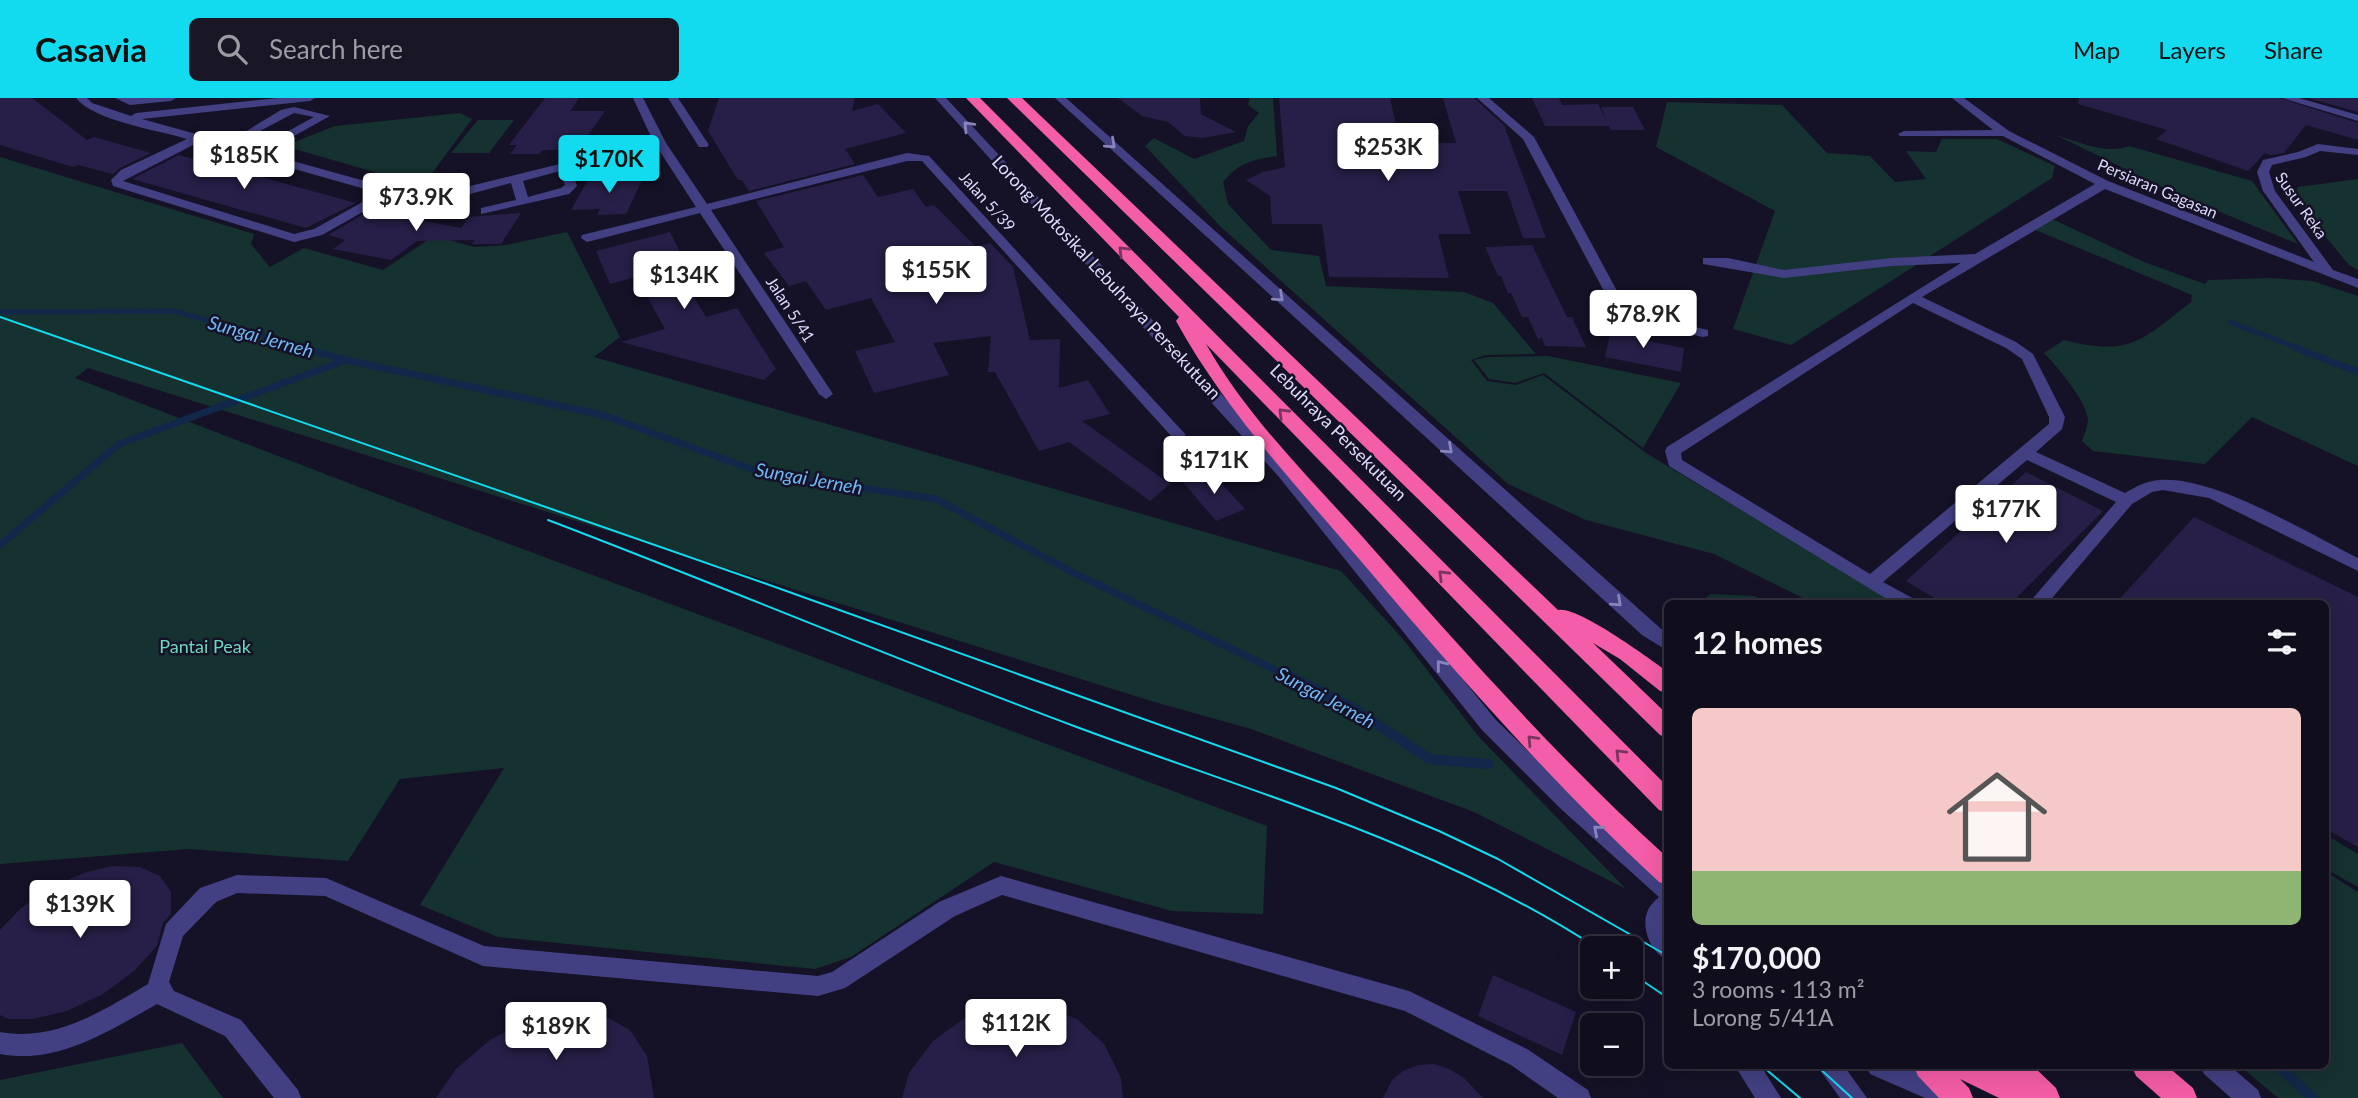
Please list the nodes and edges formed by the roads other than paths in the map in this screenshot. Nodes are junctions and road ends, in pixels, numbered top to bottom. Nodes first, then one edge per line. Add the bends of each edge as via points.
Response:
1 (81, 98) edge
2 (120, 98) edge
3 (171, 98) edge
4 (310, 98) edge
5 (940, 98) edge
6 (973, 98) edge
7 (1014, 98) edge
8 (1060, 98) edge
9 (1482, 98) edge
10 (1957, 98) edge
11 (2287, 98) edge
12 (674, 99) edge
13 (640, 102) edge
14 (126, 117) junction
15 (2358, 118) edge
16 (2005, 133) junction
17 (1904, 134) dead end
18 (200, 137) junction
19 (283, 139) junction
20 (660, 143) junction
21 (703, 145) dead end
22 (2358, 152) edge
23 (261, 155) junction
24 (564, 167) junction
25 (516, 179) junction
26 (2104, 184) junction
27 (388, 191) junction
28 (523, 202) junction
29 (704, 208) junction
30 (485, 211) dead end
31 (587, 238) dead end
32 (1978, 258) junction
33 (1708, 261) dead end
34 (2329, 273) junction
35 (2358, 284) edge
36 (1912, 297) junction
37 (1175, 303) junction
38 (1703, 333) dead end
39 (1178, 354) junction
40 (1205, 361) junction
41 (826, 394) dead end
42 (1178, 435) dead end
43 (2024, 452) junction
44 (2126, 500) junction
45 (2358, 565) edge
46 (1871, 583) junction
47 (1534, 599) junction
48 (1903, 600) edge
49 (2040, 600) edge
50 (1664, 641) edge
51 (1664, 682) edge
52 (1664, 725) edge
53 (1664, 799) edge
54 (1664, 870) edge
55 (1664, 887) edge
56 (1664, 906) edge
57 (1664, 944) edge
58 (162, 989) junction
59 (0, 1043) edge
60 (1749, 1069) edge
61 (1831, 1069) edge
62 (1885, 1069) edge
63 (1931, 1069) edge
64 (1970, 1069) edge
65 (2016, 1069) edge
66 (2150, 1069) edge
67 (2215, 1069) edge
68 (2171, 1083) edge
69 (289, 1098) edge
70 (1579, 1098) edge
71 (1769, 1098) edge
72 (1855, 1098) edge
73 (1953, 1098) edge
74 (1959, 1098) edge
75 (2030, 1098) edge
76 (2046, 1098) edge
77 (2249, 1098) edge

1 - 14 street via 88,105
2 - 3 street via 130,102
4 - 14 street
39 -> 5 street, Lorong Motosikal Lebuhraya Persekutuan
37 -> 6 highway, Lebuhraya Persekutuan
7 - 47 highway, Lebuhraya Persekutuan
8 -> 50 street
9 - 38 street via 1528,137 1619,307 1641,319
10 - 16 street, Persiaran Gagasan
11 - 15 street
12 - 13 street
12 - 21 street
13 - 20 street, Jalan 5/41
14 - 18 street
16 - 17 street
16 - 26 street, Persiaran Gagasan
18 - 23 street
18 - 27 street via 125,173 117,183 293,238 318,232
19 - 19 street via 249,133 285,112 324,116
19 - 23 street
20 - 24 street
20 - 29 street, Jalan 5/41
22 - 34 street, Susur Reka via 2318,148 2267,163 2263,172 2269,191
23 - 27 street
24 - 25 street
24 - 28 street via 571,184 568,189
25 - 27 street via 470,190
25 - 28 street
26 - 32 street
26 - 34 street, Persiaran Gagasan
28 - 30 street
29 - 31 street
29 - 41 street, Jalan 5/41
29 - 42 street, Jalan 5/39 via 907,157 925,158
32 - 33 street via 1784,274
32 - 36 street
34 - 35 street, Persiaran Gagasan
36 - 43 street via 2028,357 2057,416 2057,426
36 - 46 street via 1673,452 1675,462
37 - 40 highway
53 -> 37 highway, Lebuhraya Persekutuan
39 - 40 street
55 -> 39 street, Lorong Motosikal Lebuhraya Persekutuan via 1489,725 1285,473
54 -> 40 highway via 1612,824 1461,665
43 - 44 street
43 - 46 street
44 - 45 street via 2148,486 2213,493
44 - 49 street
46 - 48 street
47 - 51 highway via 1628,653
47 - 52 highway, Lebuhraya Persekutuan
56 - 57 street via 1657,914 1658,936
58 - 59 street via 57,1041 31,1046
58 - 69 street via 166,999 233,1028
58 - 70 street via 158,982 174,931 208,895 237,884 326,887 483,956 818,986 837,981 947,909 1001,885 1409,1002 1519,1057
60 - 71 street
61 - 72 street
62 - 73 street
63 - 74 highway
64 - 75 highway
65 - 76 highway
66 - 68 highway
67 - 77 street

